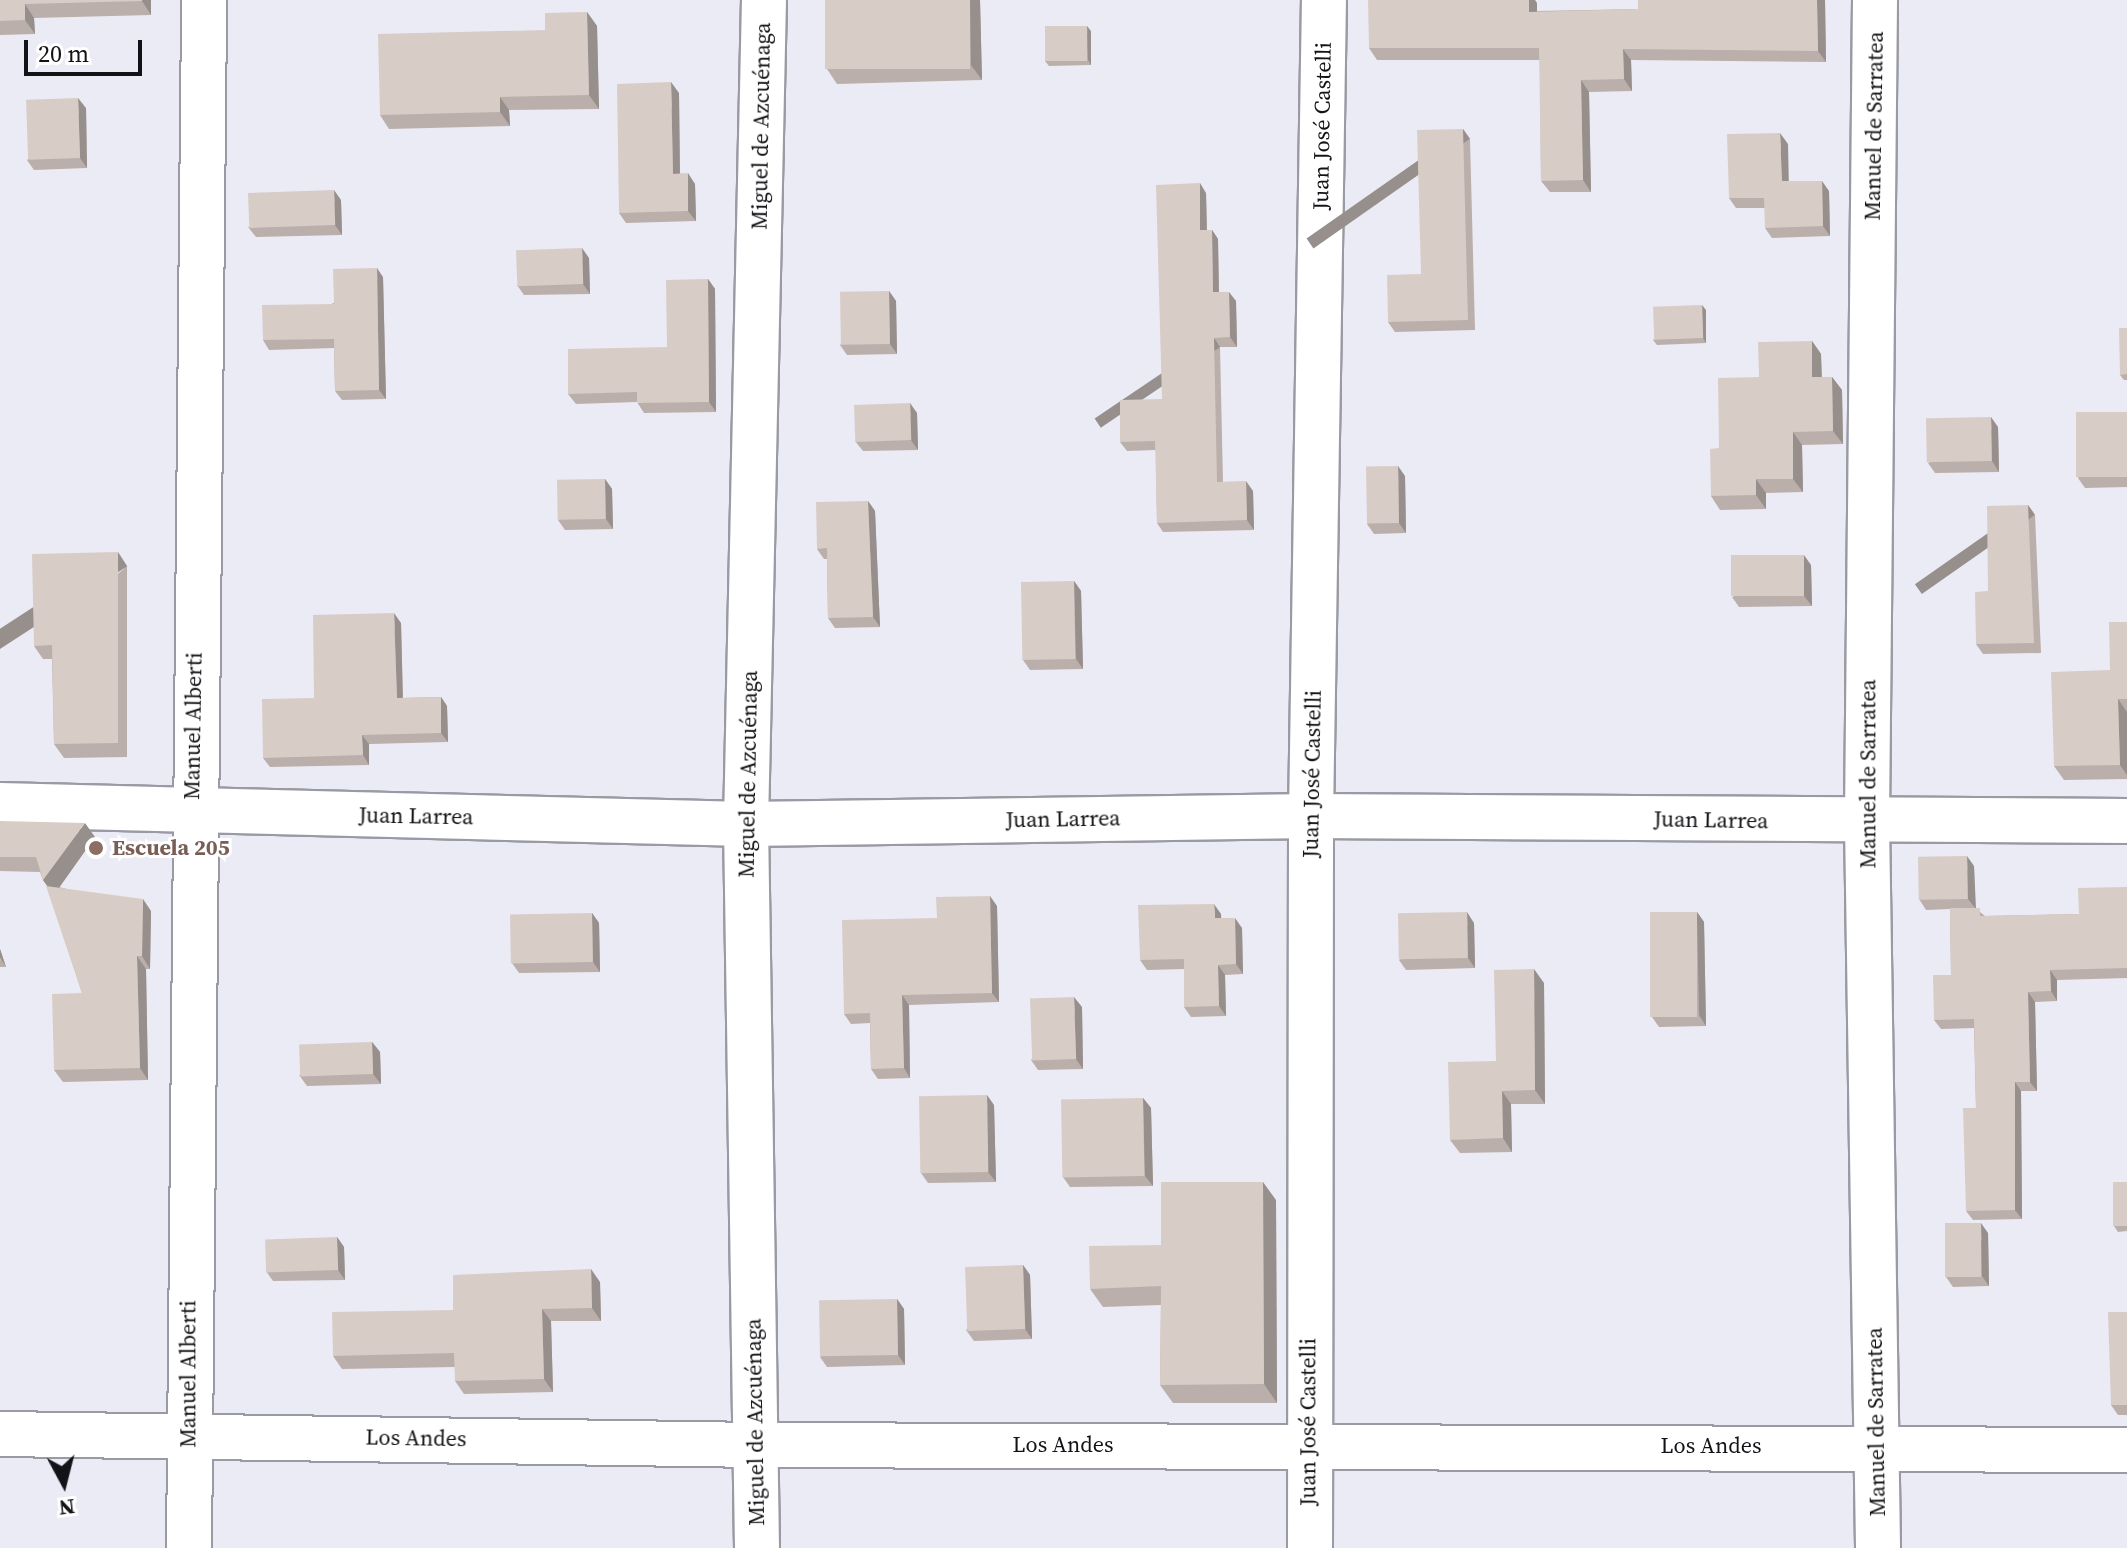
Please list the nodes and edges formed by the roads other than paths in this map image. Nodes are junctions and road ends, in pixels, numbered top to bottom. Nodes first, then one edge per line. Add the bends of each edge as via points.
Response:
1 (204, 0) edge
2 (764, 0) edge
3 (1324, 0) edge
4 (1875, 0) edge
5 (0, 805) edge
6 (192, 810) junction
7 (1311, 816) junction
8 (2127, 821) edge
9 (1867, 822) junction
10 (746, 824) junction
11 (0, 1434) edge
12 (188, 1434) junction
13 (1307, 1444) junction
14 (755, 1445) junction
15 (1877, 1447) junction
16 (2127, 1450) edge
17 (189, 1548) edge
18 (757, 1548) edge
19 (1310, 1548) edge
20 (1878, 1548) edge

1 - 6 street, Manuel Alberti
2 - 10 street, Miguel de Azcuénaga
3 - 7 street, Juan José Castelli
4 - 9 street, Manuel de Sarratea
5 - 6 street, Juan Larrea
6 - 10 street, Juan Larrea
6 - 12 street, Manuel Alberti
7 - 9 street, Juan Larrea
7 - 10 street, Juan Larrea
7 - 13 street, Juan José Castelli
8 - 9 street, Juan Larrea
9 - 15 street, Manuel de Sarratea
10 - 14 street, Miguel de Azcuénaga
11 - 12 street, Los Andes
12 - 14 street, Los Andes
12 - 17 street, Manuel Alberti
13 - 14 street, Los Andes
13 - 15 street, Los Andes
13 - 19 street, Juan José Castelli
14 - 18 street, Miguel de Azcuénaga
15 - 16 street, Los Andes
15 - 20 street, Manuel de Sarratea

